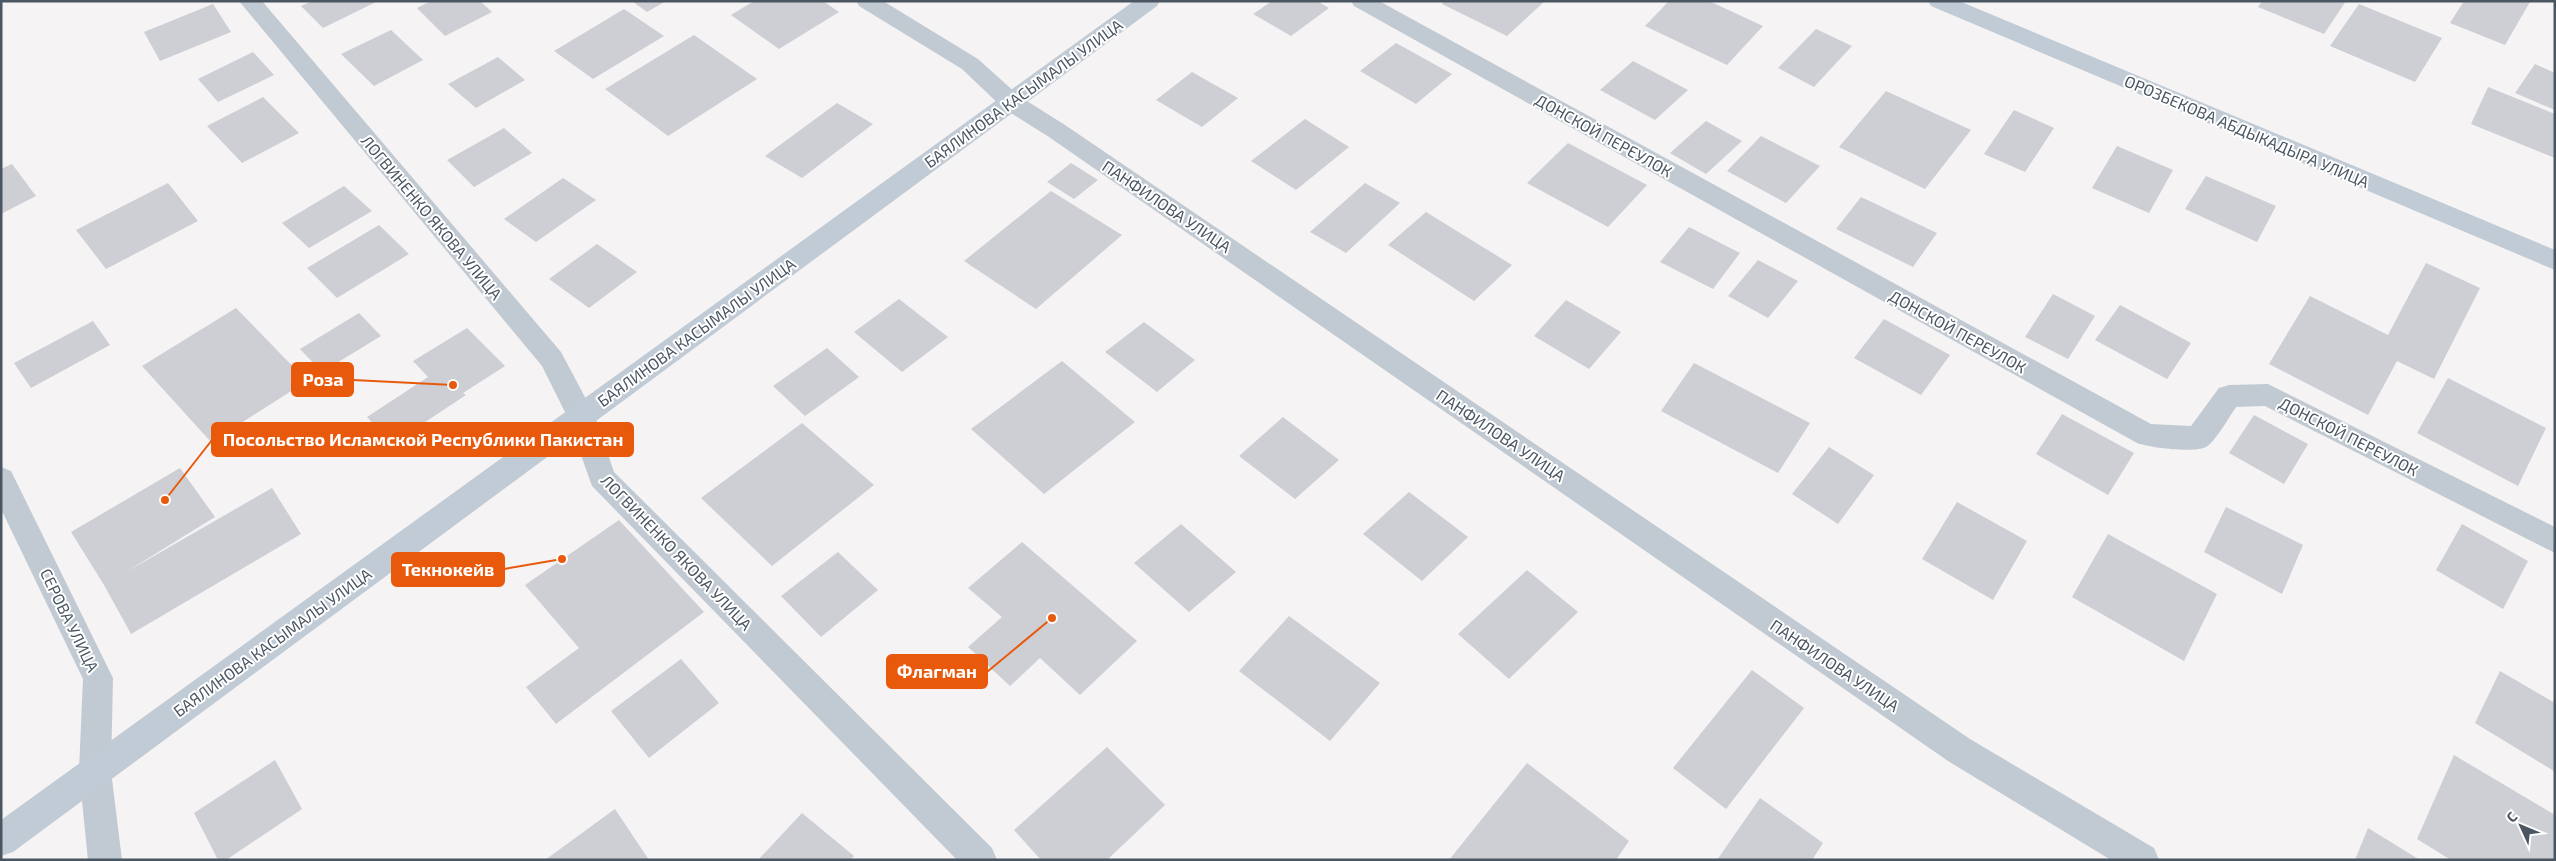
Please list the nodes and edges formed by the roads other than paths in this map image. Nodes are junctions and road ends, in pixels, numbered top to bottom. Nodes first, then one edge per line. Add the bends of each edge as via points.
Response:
1 (250, 1) edge
2 (867, 1) edge
3 (1149, 1) edge
4 (1362, 1) edge
5 (1940, 1) edge
6 (1011, 102) junction
7 (2555, 261) edge
8 (581, 416) junction
9 (1, 479) edge
10 (2555, 541) edge
11 (95, 772) junction
12 (1, 840) edge
13 (105, 860) edge
14 (980, 860) edge
15 (2142, 860) edge

1 - 8 street, ЛОГВИНЕНКО ЯКОВА УЛИЦА via 552,359
2 - 6 street, ПАНФИЛОВА УЛИЦА via 970,64
3 - 6 main road, БАЯЛИНОВА КАСЫМАЛЫ УЛИЦА
4 - 10 street, ДОНСКОЙ ПЕРЕУЛОК via 2147,435 2198,438 2229,396 2268,394
5 - 7 main road, ОРОЗБЕКОВА АБДЫКАДЫРА УЛИЦА
6 - 8 main road, БАЯЛИНОВА КАСЫМАЛЫ УЛИЦА
6 - 15 street, ПАНФИЛОВА УЛИЦА via 1959,750
8 - 11 main road, БАЯЛИНОВА КАСЫМАЛЫ УЛИЦА
8 - 14 street, ЛОГВИНЕНКО ЯКОВА УЛИЦА via 602,478
9 - 11 street, СЕРОВА УЛИЦА via 98,678
11 - 12 main road, БАЯЛИНОВА КАСЫМАЛЫ УЛИЦА
11 - 13 street, СЕРОВА УЛИЦА

